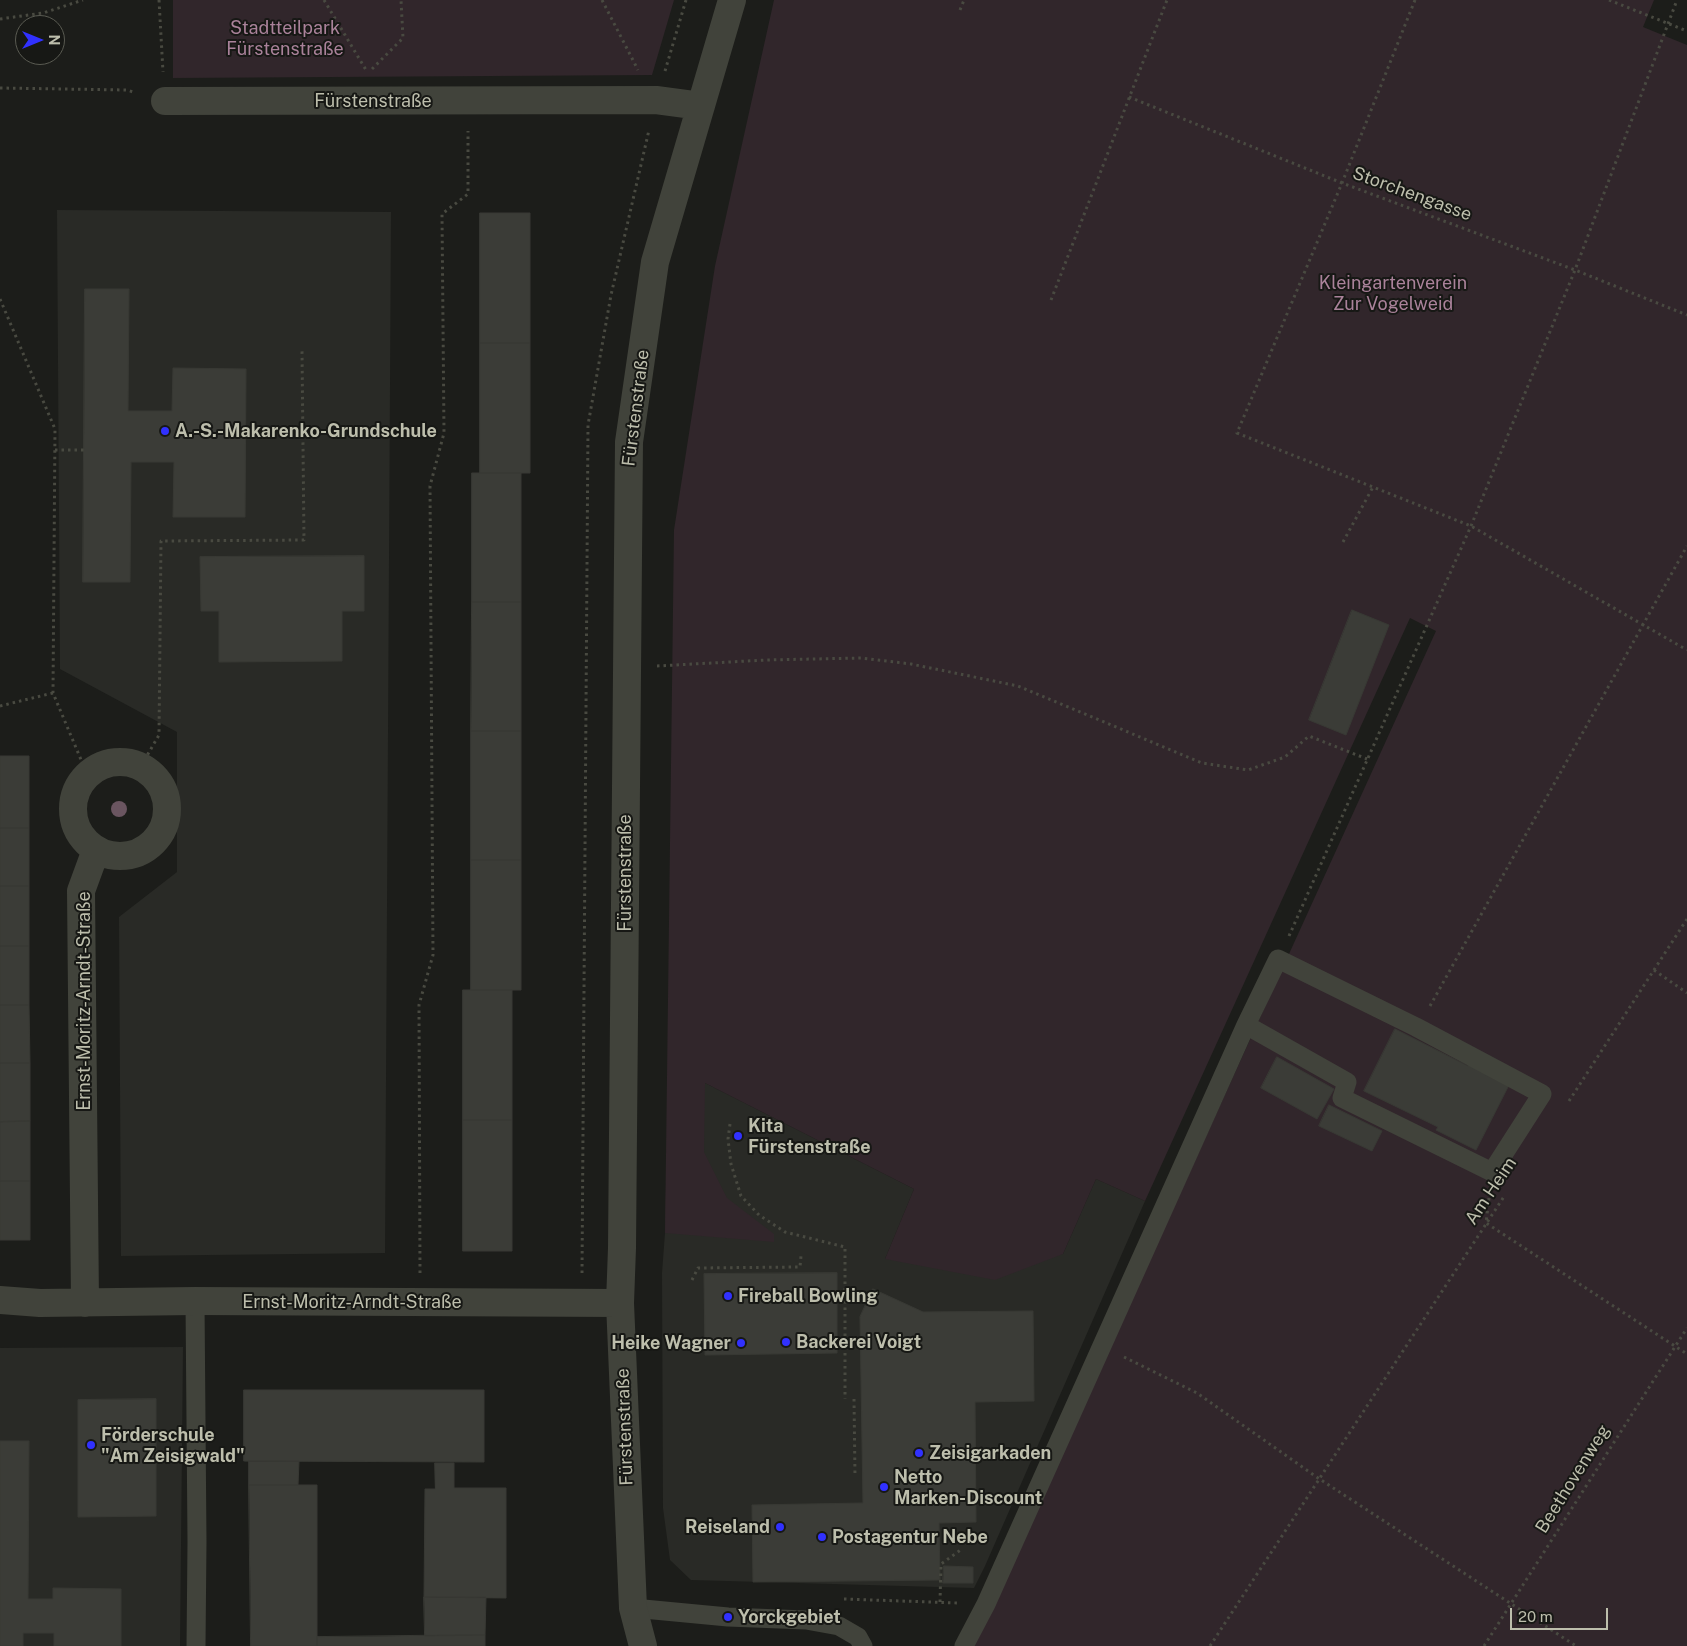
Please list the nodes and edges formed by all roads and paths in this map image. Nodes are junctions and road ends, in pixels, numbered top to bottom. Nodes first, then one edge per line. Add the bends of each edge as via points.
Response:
1 (83, 0) edge
2 (159, 0) edge
3 (324, 0) edge
4 (402, 0) edge
5 (602, 0) edge
6 (732, 0) edge
7 (964, 0) edge
8 (1167, 0) edge
9 (1415, 0) edge
10 (1609, 0) edge
11 (1677, 0) edge
12 (960, 10) dead end
13 (0, 19) edge
14 (1667, 23) junction
15 (1687, 31) edge
16 (0, 88) edge
17 (1129, 97) junction
18 (468, 100) junction
19 (656, 100) junction
20 (165, 101) junction
21 (701, 106) junction
22 (1342, 183) junction
23 (1575, 270) junction
24 (0, 299) edge
25 (1050, 300) dead end
26 (1687, 315) edge
27 (302, 350) dead end
28 (55, 450) junction
29 (84, 450) dead end
30 (1373, 487) junction
31 (1471, 526) junction
32 (1344, 542) dead end
33 (1687, 546) edge
34 (1644, 625) junction
35 (1687, 650) edge
36 (627, 667) junction
37 (53, 693) junction
38 (0, 706) edge
39 (1367, 759) junction
40 (141, 766) junction
41 (87, 774) junction
42 (96, 850) junction
43 (1687, 919) edge
44 (1278, 959) junction
45 (1654, 970) junction
46 (1687, 992) edge
47 (1428, 1011) dead end
48 (1246, 1025) junction
49 (1568, 1101) dead end
50 (730, 1124) dead end
51 (1492, 1172) junction
52 (1508, 1190) dead end
53 (1486, 1223) junction
54 (800, 1256) dead end
55 (692, 1280) dead end
56 (0, 1300) edge
57 (195, 1301) junction
58 (421, 1303) junction
59 (620, 1303) junction
60 (85, 1304) junction
61 (1687, 1328) edge
62 (1101, 1346) junction
63 (1674, 1346) junction
64 (1687, 1354) edge
65 (845, 1399) dead end
66 (854, 1399) dead end
67 (855, 1476) dead end
68 (1318, 1478) junction
69 (962, 1549) dead end
70 (841, 1598) dead end
71 (940, 1602) junction
72 (1511, 1603) junction
73 (986, 1604) junction
74 (633, 1608) junction
75 (196, 1646) edge
76 (643, 1646) edge
77 (863, 1646) edge
78 (964, 1646) edge
79 (1210, 1646) edge
80 (1484, 1646) edge
81 (1576, 1646) edge

1 - 13 path via 43,13
2 - 20 path
3 - 4 path via 368,73 403,38
5 - 19 path
6 - 21 street, Fürstenstraße
7 - 12 path
8 - 17 path
9 - 22 path
10 - 14 path
11 - 14 path
14 - 15 path
14 - 23 path
16 - 20 path via 127,90
17 - 22 path, Storchengasse
17 - 25 path
18 - 19 street, Fürstenstraße
18 - 20 street, Fürstenstraße
18 - 58 path via 468,194 442,214 444,433 430,486 432,955 419,1005
19 - 21 street, Fürstenstraße
21 - 36 street, Fürstenstraße via 655,262 629,442
22 - 23 path, Storchengasse
22 - 30 path via 1237,433
23 - 26 path, Storchengasse
23 - 31 path
24 - 28 path via 55,428
27 - 40 path via 304,540 161,541 159,734
28 - 29 path
28 - 37 path
30 - 31 path
30 - 32 path
31 - 34 path
31 - 39 path
33 - 34 path
34 - 35 path
34 - 47 path
36 - 39 path via 852,658 911,664 1018,686 1202,763 1248,770 1285,757 1309,736
36 - 59 street, Fürstenstraße
37 - 38 path
37 - 41 path
39 - 44 path
40 - 41 street via 113,762
40 - 42 street via 162,787 167,802 161,831 153,843 140,852 126,856
41 - 42 street via 73,800 73,814 76,828
42 - 60 street, Ernst-Moritz-Arndt-Straße via 81,891
43 - 45 path
44 - 48 lane
44 - 51 lane via 1542,1094
45 - 46 path
45 - 49 path
48 - 51 lane via 1347,1082 1342,1098
48 - 62 lane
50 - 65 path via 728,1139 732,1164 741,1196 753,1209 785,1232 845,1247
51 - 53 path
52 - 53 path, Am Heim
53 - 63 path
53 - 68 path, Am Heim
54 - 55 path via 800,1267 698,1268
56 - 60 street, Ernst-Moritz-Arndt-Straße
57 - 58 street, Ernst-Moritz-Arndt-Straße
57 - 60 street, Ernst-Moritz-Arndt-Straße
57 - 75 lane
58 - 59 street, Ernst-Moritz-Arndt-Straße
59 - 74 street, Fürstenstraße
61 - 63 path, Beethovenweg
62 - 68 path via 1197,1393
62 - 73 lane
63 - 64 path
63 - 72 path, Beethovenweg
66 - 67 path
68 - 72 path
68 - 79 path, Am Heim
69 - 71 path via 941,1564
70 - 71 path
71 - 73 path
72 - 80 path, Beethovenweg
72 - 81 path
73 - 78 lane
74 - 76 street, Fürstenstraße
74 - 77 lane via 806,1620 839,1626 858,1637

